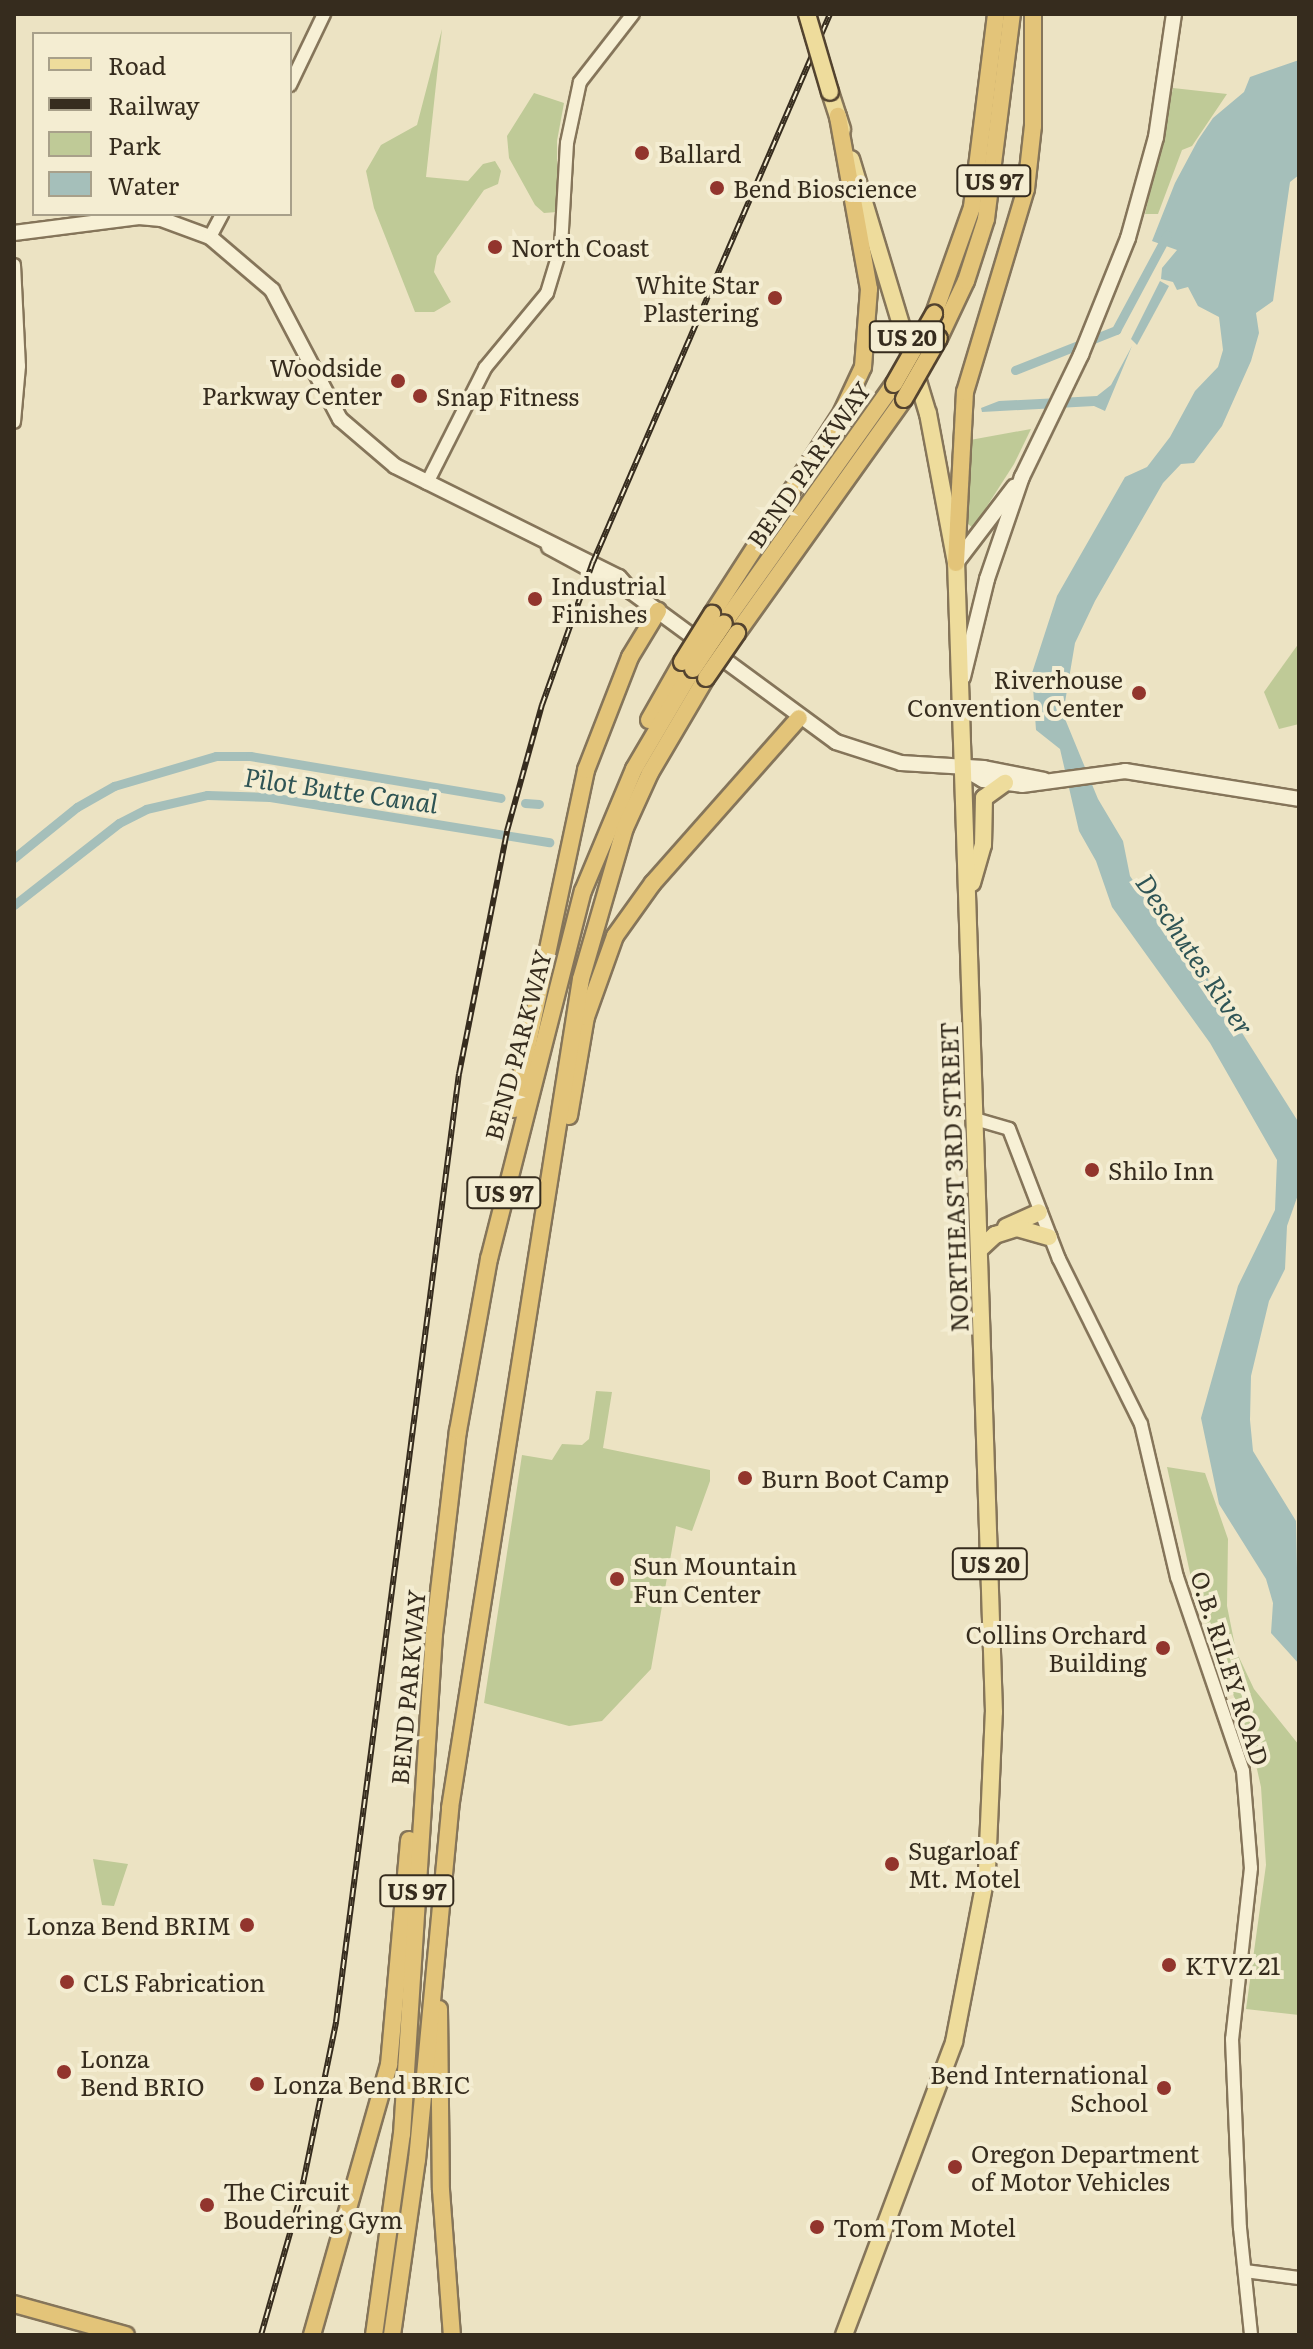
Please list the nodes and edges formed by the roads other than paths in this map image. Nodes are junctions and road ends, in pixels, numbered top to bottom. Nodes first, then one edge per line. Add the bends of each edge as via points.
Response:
1 (324, 14) edge
2 (633, 14) edge
3 (807, 14) edge
4 (996, 14) edge
5 (1012, 14) edge
6 (1033, 14) edge
7 (1174, 14) edge
8 (292, 81) edge
9 (838, 116) junction
10 (221, 216) edge
11 (14, 233) edge
12 (210, 237) junction
13 (14, 265) edge
14 (14, 422) edge
15 (1022, 477) junction
16 (427, 483) junction
17 (956, 563) junction
18 (658, 611) junction
19 (724, 623) junction
20 (693, 670) junction
21 (962, 683) junction
22 (799, 718) junction
23 (963, 769) junction
24 (1044, 780) junction
25 (1005, 783) junction
26 (1299, 799) edge
27 (968, 900) junction
28 (975, 1119) junction
29 (1039, 1212) junction
30 (540, 1230) junction
31 (995, 1235) junction
32 (1049, 1237) junction
33 (980, 1249) junction
34 (489, 1259) junction
35 (425, 1747) junction
36 (439, 1894) junction
37 (1245, 2271) junction
38 (1299, 2278) edge
39 (14, 2304) edge
40 (126, 2335) edge
41 (312, 2335) edge
42 (372, 2335) edge
43 (392, 2335) edge
44 (452, 2335) edge
45 (844, 2335) edge
46 (1251, 2335) edge

1 - 8 street
2 - 16 street via 593,60 577,91 567,143 566,220 547,293 485,368
3 - 9 main road, NORTHEAST 3RD STREET / US 20, bridge
4 - 19 highway, BEND PARKWAY / US 97, bridge via 979,177 960,252 934,314 894,384
5 - 19 highway, BEND PARKWAY / US 97, bridge via 988,208 970,272 939,338 904,399
6 - 17 highway via 1033,126 1026,189 965,392
7 - 15 main road via 1144,187 1091,333
9 - 17 main road, NORTHEAST 3RD STREET / US 20 via 906,329
9 - 19 highway via 869,289 863,367
10 - 12 street
11 - 12 main road via 139,217 161,219
12 - 16 main road via 272,290 340,419 368,447
13 - 14 street via 19,366
15 - 17 main road
15 - 21 main road via 987,579
16 - 18 main road via 542,542
17 - 21 main road, NORTHEAST 3RD STREET / US 20
18 - 22 main road
18 - 34 highway via 630,657 586,770 507,1141
19 - 20 highway, BEND PARKWAY / US 97, bridge
19 - 20 highway, bridge
20 - 30 highway, BEND PARKWAY / US 97 via 599,904 576,1004
20 - 34 highway, BEND PARKWAY / US 97 via 640,757 608,826 563,960
21 - 23 main road, NORTHEAST 3RD STREET / US 20
22 - 23 main road via 862,754
22 - 30 highway via 653,883 615,936 586,1017 567,1128
23 - 24 main road
23 - 25 main road via 983,780
23 - 27 main road, NORTHEAST 3RD STREET / US 20
24 - 25 main road via 1033,785
24 - 26 main road via 1106,770
25 - 27 main road via 994,787 982,803 983,845
27 - 28 main road, NORTHEAST 3RD STREET / US 20
28 - 29 street, O.B. RILEY ROAD via 1009,1129
28 - 33 main road, NORTHEAST 3RD STREET / US 20
29 - 31 main road
29 - 32 street, O.B. RILEY ROAD
30 - 36 highway, BEND PARKWAY / US 97
31 - 32 main road via 1017,1228
31 - 33 main road
32 - 37 street, O.B. RILEY ROAD via 1148,1444 1177,1577 1229,1723 1246,1789 1251,1868 1232,2039
33 - 45 main road, NORTHEAST 3RD STREET / US 20 via 994,1712 987,1870 954,2042
34 - 35 highway, BEND PARKWAY / US 97 via 458,1431
35 - 41 highway via 408,1845 389,2065
35 - 42 highway, BEND PARKWAY / US 97 via 402,2134
36 - 43 highway, BEND PARKWAY / US 97 via 417,2160
36 - 44 highway via 440,2158
37 - 38 street
37 - 46 street, O.B. RILEY ROAD
39 - 40 highway

